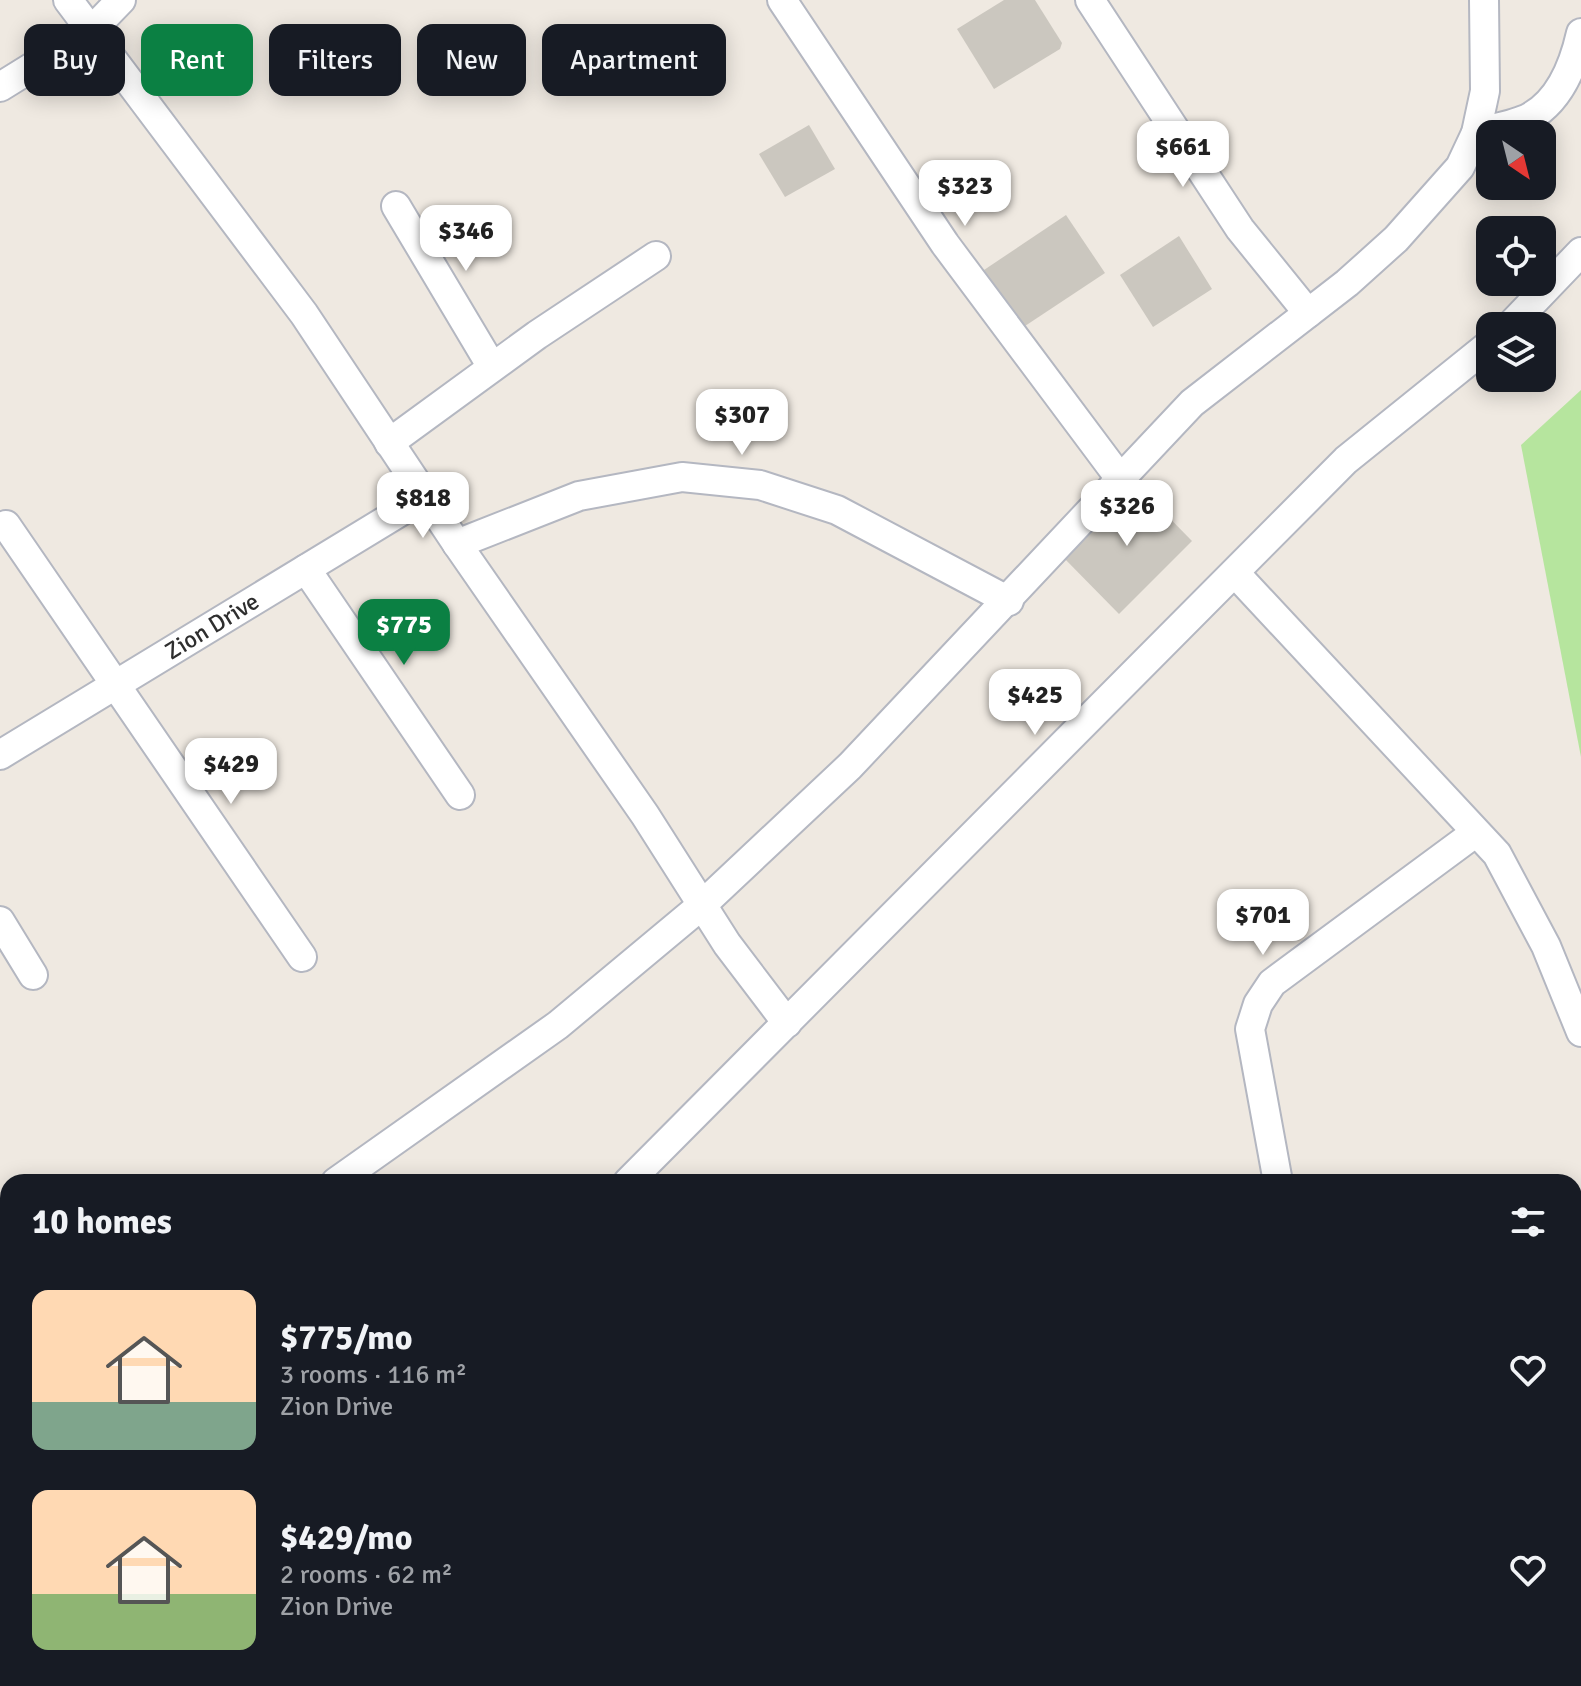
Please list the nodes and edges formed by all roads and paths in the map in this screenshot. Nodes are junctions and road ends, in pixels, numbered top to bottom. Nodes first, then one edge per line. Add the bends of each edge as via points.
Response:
1 (68, 0) edge
2 (121, 0) edge
3 (782, 0) edge
4 (1090, 0) edge
5 (1484, 0) edge
6 (87, 24) edge
7 (98, 24) edge
8 (1581, 33) edge
9 (24, 72) edge
10 (125, 74) edge
11 (0, 87) edge
12 (1479, 120) edge
13 (1521, 120) edge
14 (1476, 133) edge
15 (396, 206) dead end
16 (1581, 252) edge
17 (656, 256) dead end
18 (1523, 312) edge
19 (1308, 313) junction
20 (1476, 355) edge
21 (492, 367) junction
22 (389, 443) junction
23 (1119, 477) junction
24 (426, 496) junction
25 (6, 525) dead end
26 (457, 544) junction
27 (306, 569) junction
28 (1235, 573) junction
29 (1009, 601) junction
30 (116, 684) junction
31 (0, 755) edge
32 (460, 795) dead end
33 (1475, 833) junction
34 (702, 905) junction
35 (0, 921) edge
36 (302, 957) dead end
37 (33, 975) dead end
38 (787, 1023) junction
39 (1581, 1032) edge
40 (347, 1174) edge
41 (636, 1174) edge
42 (1277, 1174) edge

1 - 6 street
2 - 7 street
3 - 23 street via 945,244
4 - 19 street via 1240,229
5 - 12 street via 1485,91
8 - 13 street via 1574,66 1554,95
9 - 11 street
10 - 22 street via 304,314
14 - 19 street via 1460,167 1422,211
15 - 21 street
16 - 18 street
17 - 21 street
19 - 23 street via 1192,403
20 - 28 street via 1346,460
21 - 22 street
22 - 24 street
23 - 29 street
24 - 26 street
24 - 27 street, Zion Drive
25 - 30 street
26 - 29 street via 579,496 682,477 760,485 837,510
26 - 34 street
27 - 30 street, Zion Drive
27 - 32 street
28 - 33 street
28 - 38 street
29 - 34 street via 850,766
30 - 31 street, Zion Drive
30 - 36 street
33 - 39 street via 1497,854 1522,895
33 - 42 street via 1272,983 1258,1004 1250,1029
34 - 38 street
34 - 40 street via 558,1025
35 - 37 street
38 - 41 street

